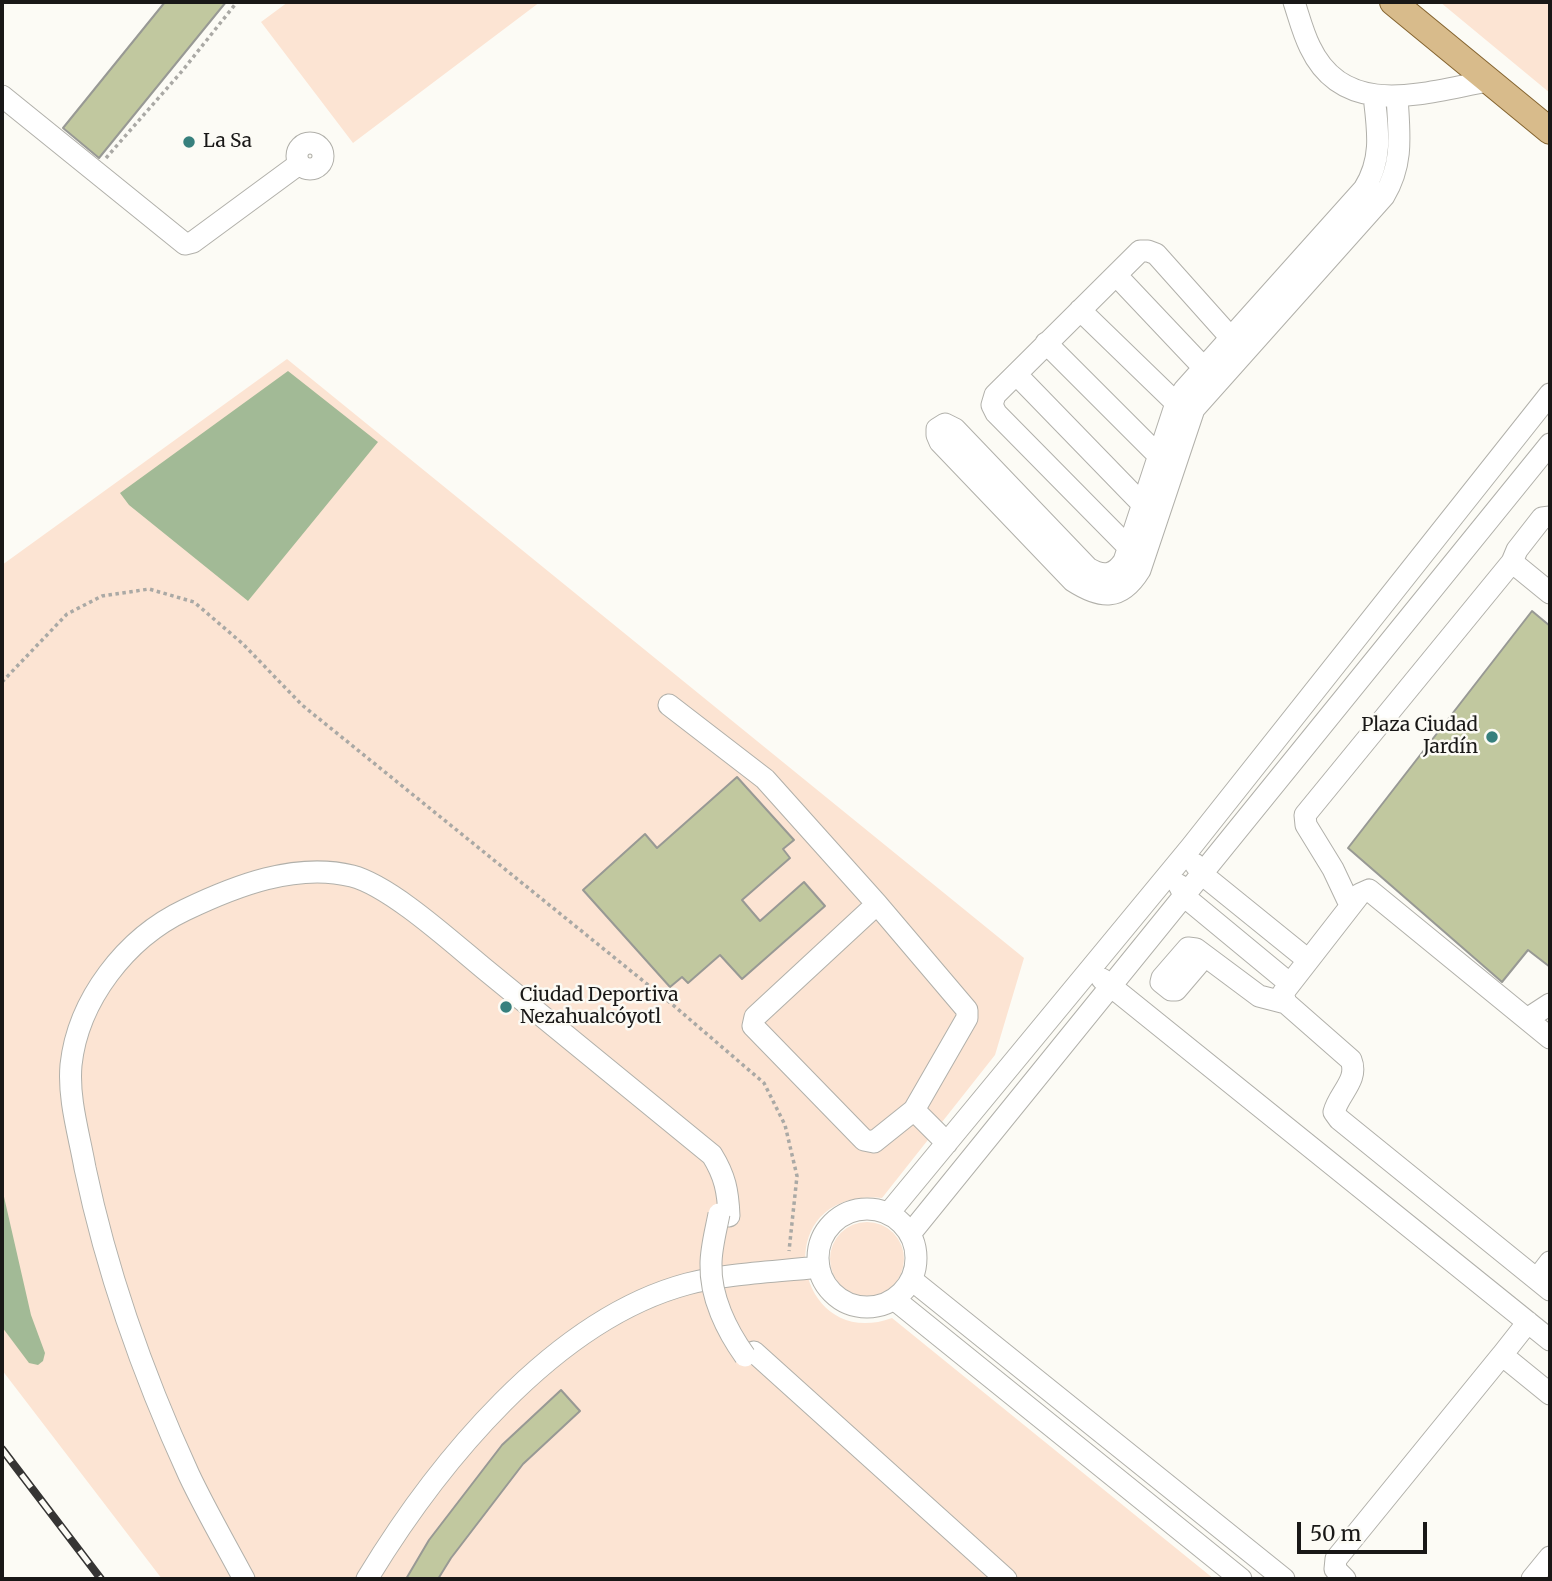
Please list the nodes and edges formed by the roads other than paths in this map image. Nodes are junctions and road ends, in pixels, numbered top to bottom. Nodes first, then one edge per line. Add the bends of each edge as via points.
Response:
1 (1294, 2) edge
2 (1392, 2) edge
3 (1488, 80) junction
4 (2, 96) edge
5 (1374, 96) junction
6 (1397, 96) junction
7 (1550, 131) edge
8 (299, 164) dead end
9 (1115, 275) junction
10 (1080, 310) junction
11 (1046, 343) junction
12 (1238, 345) junction
13 (1204, 368) junction
14 (1016, 374) junction
15 (1550, 394) edge
16 (1175, 403) junction
17 (943, 430) dead end
18 (1550, 444) edge
19 (1166, 462) junction
20 (1458, 508) junction
21 (1149, 512) junction
22 (1550, 517) edge
23 (1482, 528) junction
24 (1135, 555) junction
25 (1513, 562) junction
26 (1550, 593) edge
27 (669, 705) dead end
28 (1191, 847) junction
29 (1175, 866) junction
30 (1203, 875) junction
31 (1185, 897) junction
32 (877, 904) junction
33 (1350, 905) junction
34 (1205, 956) dead end
35 (1308, 960) junction
36 (1090, 969) junction
37 (1112, 986) junction
38 (1288, 993) junction
39 (1550, 1004) edge
40 (1527, 1019) junction
41 (1550, 1038) edge
42 (914, 1110) junction
43 (947, 1143) junction
44 (888, 1214) junction
45 (724, 1215) junction
46 (910, 1234) junction
47 (1550, 1262) edge
48 (819, 1267) junction
49 (912, 1280) junction
50 (1544, 1284) edge
51 (894, 1299) junction
52 (1528, 1322) junction
53 (1550, 1340) edge
54 (750, 1354) junction
55 (1502, 1355) junction
56 (1550, 1394) edge
57 (1550, 1557) edge
58 (244, 1579) edge
59 (254, 1579) edge
60 (366, 1579) edge
61 (989, 1579) edge
62 (1006, 1579) edge
63 (1241, 1579) edge
64 (1284, 1579) edge
65 (1345, 1579) edge
66 (1532, 1579) edge

1 - 5 street via 1311,48 1324,67 1355,92
2 - 3 main road
3 - 6 street
3 - 7 main road
4 - 8 street via 189,244
5 - 6 street
5 - 12 street via 1379,147 1373,175
6 - 12 street via 1399,155 1384,196
9 - 10 street
9 - 12 street via 1140,251 1156,254
9 - 13 street
10 - 11 street
10 - 16 street
11 - 14 street
11 - 19 street
12 - 13 street
12 - 19 street via 1194,409
13 - 16 street
14 - 21 street
14 - 24 street via 995,395 992,405 996,413
15 - 20 street
16 - 19 street
17 - 24 street via 1088,568 1108,573
18 - 23 street
19 - 21 street
20 - 23 street
20 - 28 street
21 - 24 street
22 - 25 street via 1542,517
23 - 30 street
25 - 26 street
25 - 33 street via 1305,816
27 - 32 street via 765,779
28 - 29 street
28 - 30 street
29 - 31 street
29 - 36 street
30 - 31 street
30 - 35 street
31 - 37 street
31 - 38 street
32 - 42 street via 967,1010 967,1018
32 - 42 street via 755,1017 753,1026 864,1140 874,1142
33 - 35 street
33 - 40 street via 1364,891 1374,892
34 - 38 street via 1259,996
35 - 38 street
36 - 37 street
36 - 43 street
37 - 46 street
37 - 52 street
38 - 50 street via 1351,1060 1352,1078 1336,1102 1334,1112 1339,1119
39 - 40 street
40 - 41 street
42 - 43 street
43 - 44 street
44 - 46 street
44 - 48 street via 858,1210 843,1215 820,1245
45 - 54 street, bridge via 711,1264 716,1296 730,1335
45 - 58 street via 729,1190 712,1155 449,939 378,887 352,876 322,873 266,879 220,893 176,914 140,940 93,996 79,1026 71,1067 72,1102 120,1301 190,1477
45 - 59 street via 706,1161 443,946 372,894 348,885 321,883 268,889 225,903 149,948 103,1001 88,1031 82,1102 102,1200 152,1361 198,1472
46 - 49 street via 916,1257
47 - 50 street
48 - 51 street via 824,1282 846,1303 876,1306
48 - 60 street via 686,1285 617,1312 578,1336 517,1390 443,1468
49 - 51 street
49 - 64 street
51 - 63 street
52 - 53 street
52 - 55 street
54 - 61 street
54 - 62 street
55 - 56 street
55 - 65 street via 1336,1559 1335,1569
57 - 66 street

